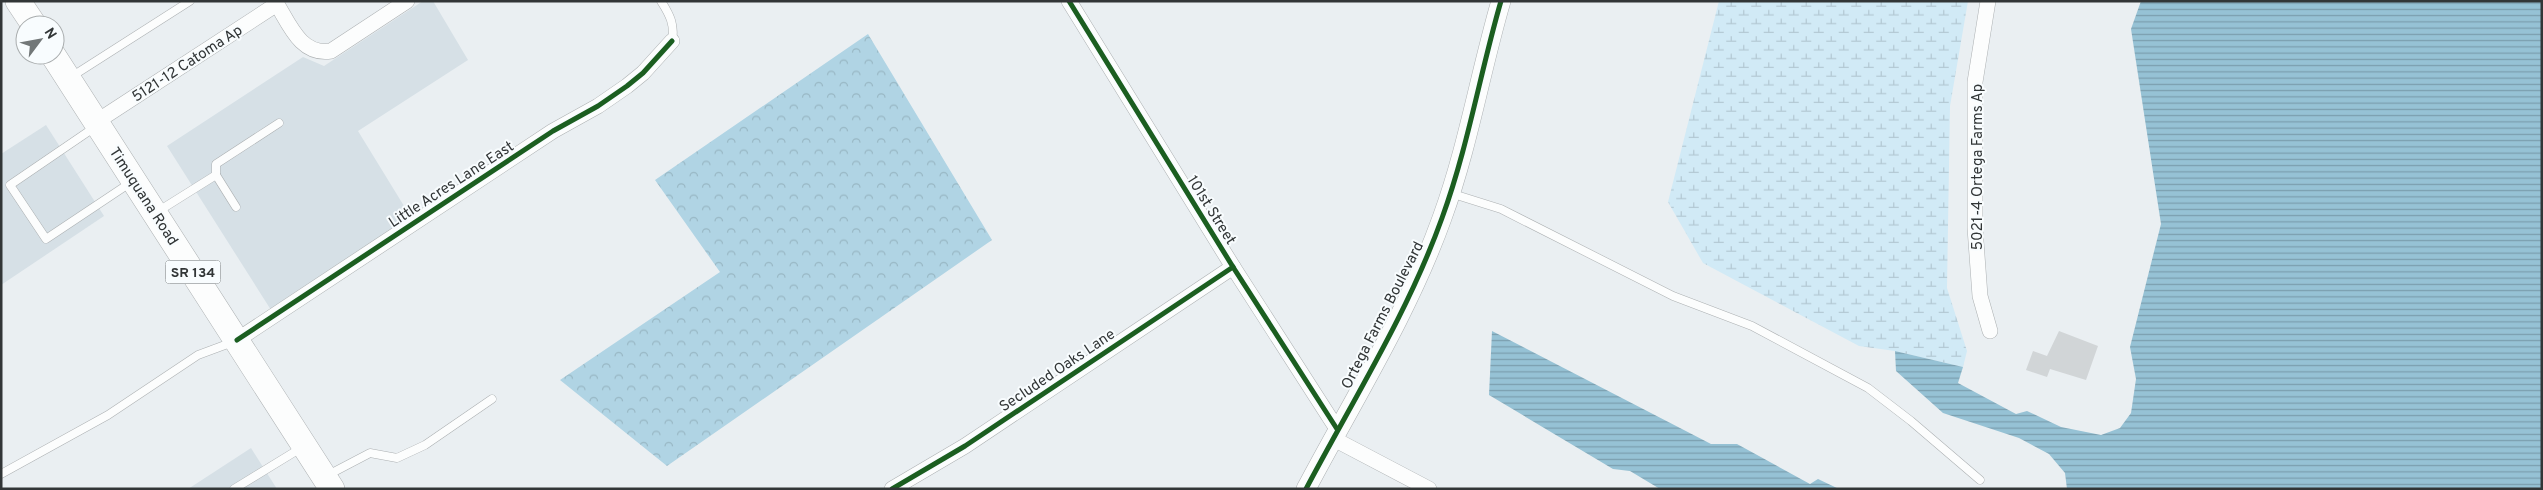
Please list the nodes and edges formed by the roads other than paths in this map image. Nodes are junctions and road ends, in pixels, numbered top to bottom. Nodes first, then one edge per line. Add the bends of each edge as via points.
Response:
1 (18, 1) edge
2 (190, 1) edge
3 (407, 1) edge
4 (662, 1) edge
5 (1069, 1) edge
6 (1500, 1) edge
7 (1988, 1) edge
8 (276, 3) edge
9 (27, 15) edge
10 (672, 41) joint
11 (59, 65) edge
12 (68, 79) junction
13 (97, 123) junction
14 (279, 123) dead end
15 (216, 175) junction
16 (134, 181) junction
17 (1450, 193) junction
18 (236, 208) dead end
19 (155, 213) junction
20 (1233, 268) junction
21 (1990, 331) dead end
22 (237, 340) junction
23 (492, 399) dead end
24 (1335, 434) junction
25 (304, 446) junction
26 (1, 474) edge
27 (1980, 480) dead end
28 (328, 483) edge
29 (234, 489) edge
30 (892, 489) edge
31 (1306, 489) edge
32 (1428, 489) edge

1 - 9 main road
2 - 12 lane
3 - 8 street via 331,51 321,52 311,50 301,42
4 - 10 lane via 674,28
5 - 20 street, 101st Street
6 - 17 street, Ortega Farms Boulevard
7 - 21 street, 5021-4 Ortega Farms Ap via 1975,82 1975,228 1980,296
8 - 13 street, 5121-12 Catoma Ap
10 - 22 street, Little Acres Lane East via 643,74 598,106 554,131
11 - 12 main road, Timuquana Road / SR 134
12 - 13 main road, Timuquana Road / SR 134
13 - 16 main road, Timuquana Road / SR 134
13 - 16 lane via 10,185 46,239
14 - 15 lane via 216,164
15 - 18 lane
15 - 19 lane
16 - 19 main road, Timuquana Road / SR 134
17 - 24 street, Ortega Farms Boulevard via 1434,241 1402,311
17 - 27 lane via 1501,209 1673,296 1752,326 1859,384 1911,421
19 - 22 main road, Timuquana Road / SR 134
20 - 24 street, 101st Street
20 - 30 street, Secluded Oaks Lane via 965,446
22 - 25 main road, Timuquana Road / SR 134
22 - 26 lane via 198,355 108,415
23 - 28 lane via 426,445 397,458 370,453
24 - 31 street, Ortega Farms Boulevard
24 - 32 street
25 - 28 main road, Timuquana Road / SR 134
25 - 29 lane

